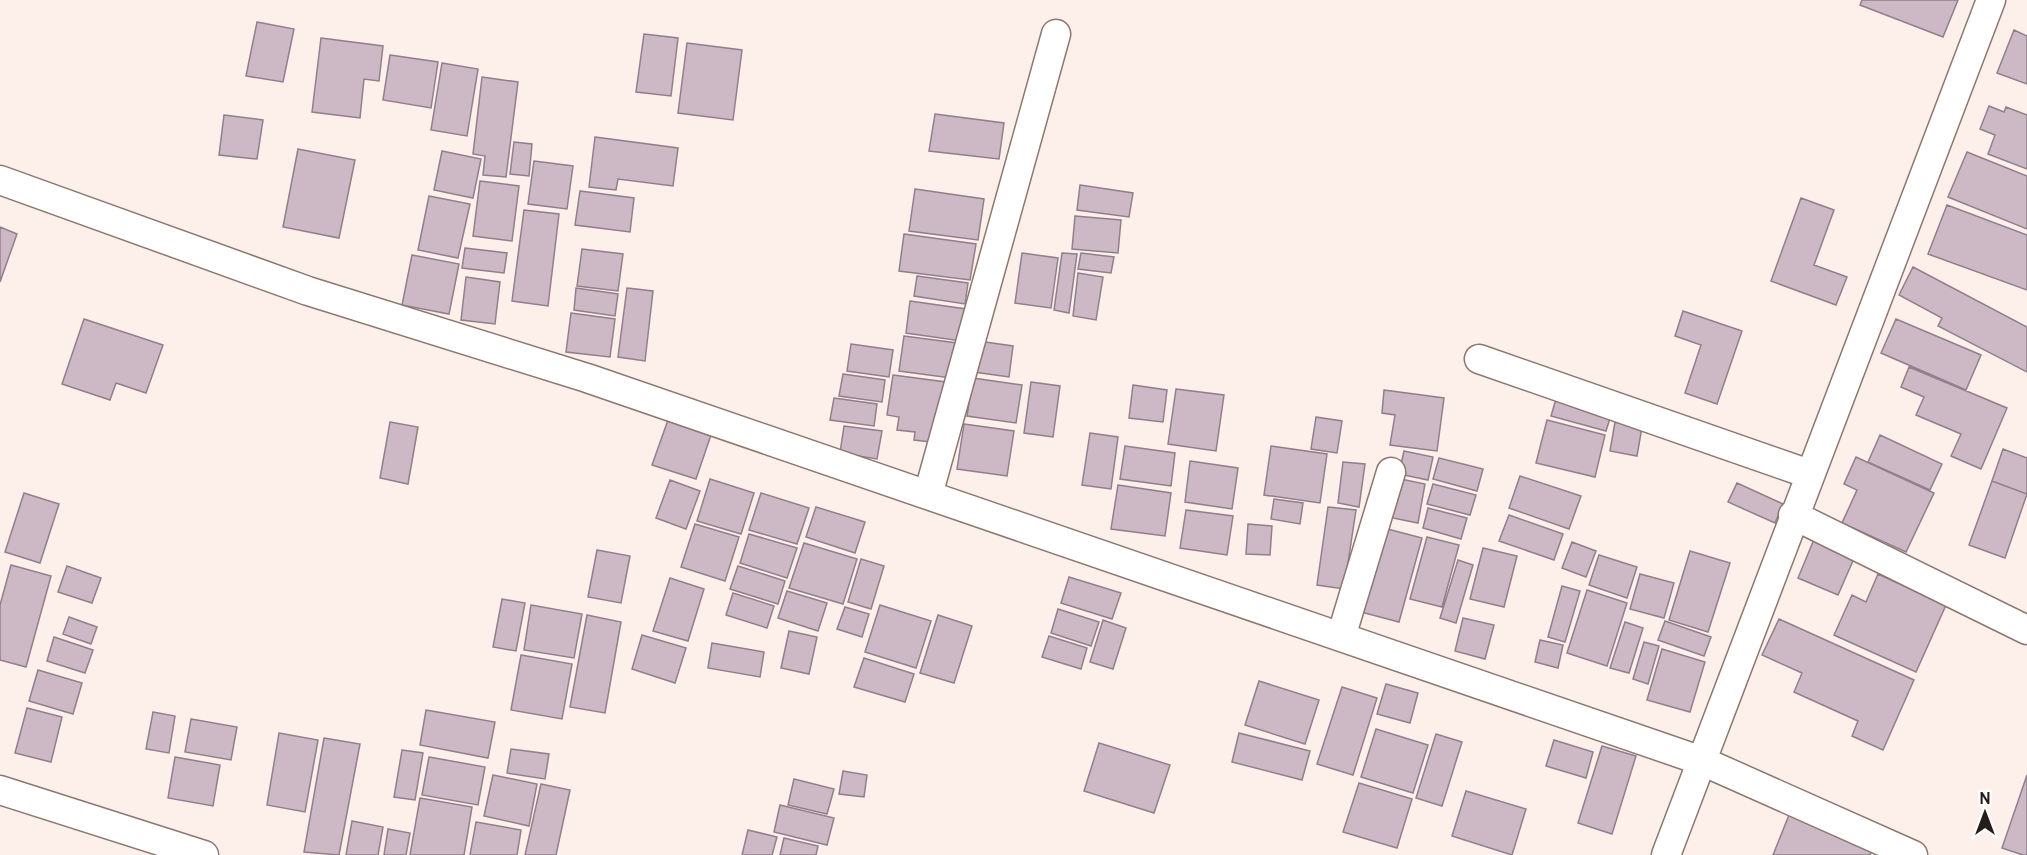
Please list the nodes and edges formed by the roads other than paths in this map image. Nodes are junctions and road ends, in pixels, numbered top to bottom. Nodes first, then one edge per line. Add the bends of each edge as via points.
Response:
1 (1991, 0) edge
2 (1056, 34) dead end
3 (0, 180) edge
4 (1479, 358) dead end
5 (1391, 472) dead end
6 (1809, 474) junction
7 (928, 495) junction
8 (1793, 515) junction
9 (2027, 630) edge
10 (1341, 637) junction
11 (1702, 761) junction
12 (0, 790) edge
13 (164, 850) edge
14 (204, 855) edge
15 (1666, 855) edge
16 (1913, 855) edge

1 - 6 street
2 - 7 street
3 - 7 street via 308,291 587,378
4 - 6 street
5 - 10 street
6 - 8 street
7 - 10 street
8 - 9 street
8 - 11 street
10 - 11 street
11 - 15 street
11 - 16 street
12 - 13 street
13 - 14 street

